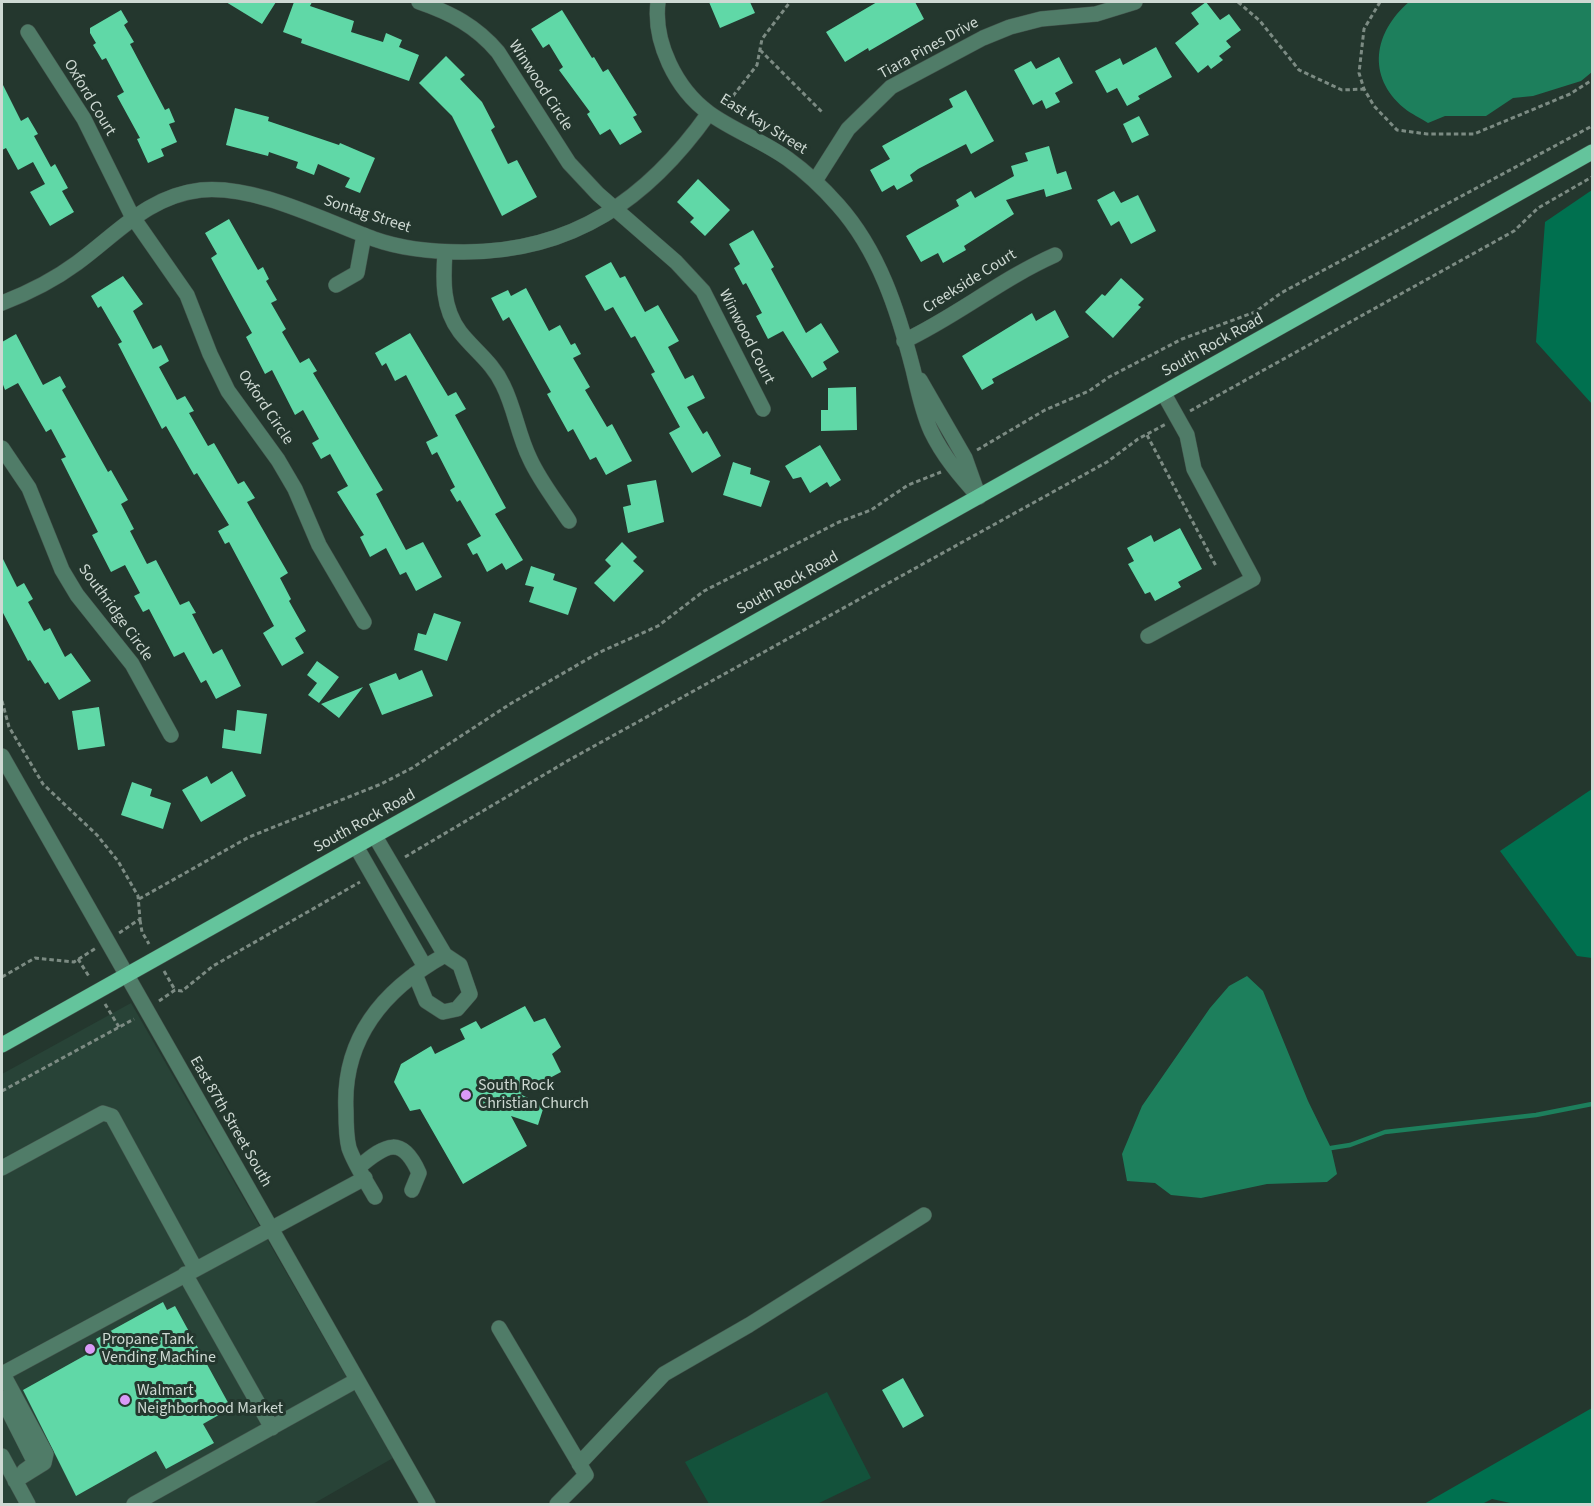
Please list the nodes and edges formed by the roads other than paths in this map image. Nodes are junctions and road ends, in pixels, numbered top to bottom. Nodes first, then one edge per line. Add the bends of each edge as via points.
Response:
1 (419, 2) edge
2 (657, 2) edge
3 (1135, 2) edge
4 (28, 32) dead end
5 (709, 113) junction
6 (1593, 152) edge
7 (815, 181) junction
8 (615, 209) junction
9 (132, 216) junction
10 (364, 235) junction
11 (445, 252) junction
12 (1055, 255) dead end
13 (336, 285) dead end
14 (2, 303) edge
15 (904, 341) junction
16 (1164, 394) junction
17 (763, 409) dead end
18 (2, 448) edge
19 (979, 497) junction
20 (569, 521) dead end
21 (364, 622) dead end
22 (1148, 636) dead end
23 (171, 735) dead end
24 (2, 756) edge
25 (376, 838) junction
26 (357, 848) junction
27 (445, 955) junction
28 (420, 970) junction
29 (126, 977) junction
30 (2, 1046) edge
31 (2, 1168) edge
32 (362, 1172) junction
33 (412, 1190) dead end
34 (375, 1197) dead end
35 (924, 1215) dead end
36 (269, 1228) junction
37 (190, 1271) junction
38 (499, 1328) dead end
39 (2, 1374) edge
40 (357, 1380) junction
41 (2, 1398) edge
42 (272, 1428) junction
43 (2, 1456) edge
44 (579, 1464) junction
45 (15, 1479) junction
46 (28, 1504) edge
47 (134, 1504) edge
48 (428, 1504) edge
49 (557, 1504) edge

1 - 8 street, Winwood Circle via 462,19 484,36 569,163
2 - 5 street, East Kay Street via 658,28 672,70
3 - 7 street, Tiara Pines Drive via 1096,14 1041,19 1010,27 891,87 848,129
4 - 9 street, Oxford Court via 84,119
5 - 7 street, East Kay Street via 788,159
5 - 8 street, Sontag Street via 665,169
6 - 16 main road, South Rock Road
7 - 15 street, East Kay Street via 838,205 876,260
8 - 11 street, Sontag Street via 585,227 529,245 483,252
8 - 17 street, Winwood Court via 703,291
9 - 10 street, Sontag Street via 174,196 226,190 250,194
9 - 14 street, Sontag Street via 78,262
9 - 21 street, Oxford Circle via 187,295 228,391 278,460 319,545
10 - 11 street, Sontag Street via 413,249
10 - 13 street via 357,273
11 - 20 street via 443,280 451,316 500,378 530,460
12 - 15 street, Creekside Court via 1020,270 956,314
15 - 19 street, East Kay Street via 912,367 965,458
16 - 19 main road, South Rock Road
16 - 22 street via 1187,435 1194,469 1253,579
18 - 23 street, Southridge Circle via 29,488 62,570 132,664
19 - 25 main road, South Rock Road
24 - 29 street, East 87th Street South
25 - 26 main road, South Rock Road
25 - 27 street
26 - 28 street
26 - 29 main road, South Rock Road
27 - 28 street
27 - 28 street via 460,965 467,980 470,994 457,1009 442,1012 426,1001
28 - 32 street via 402,983 375,1014 356,1043 347,1068 347,1131 350,1148
29 - 30 main road, South Rock Road
29 - 36 street, East 87th Street South
31 - 37 street via 103,1113 112,1116
32 - 33 street via 378,1150 397,1147 410,1153 419,1173
32 - 34 street
32 - 36 street
35 - 44 street via 664,1374
36 - 37 street
36 - 40 street, East 87th Street South
37 - 39 street
37 - 42 street
38 - 44 street
39 - 45 street via 46,1454 37,1469
40 - 42 street
40 - 48 street, East 87th Street South
41 - 45 street via 35,1463
42 - 47 street
43 - 45 street
44 - 49 street via 586,1475
45 - 46 street

